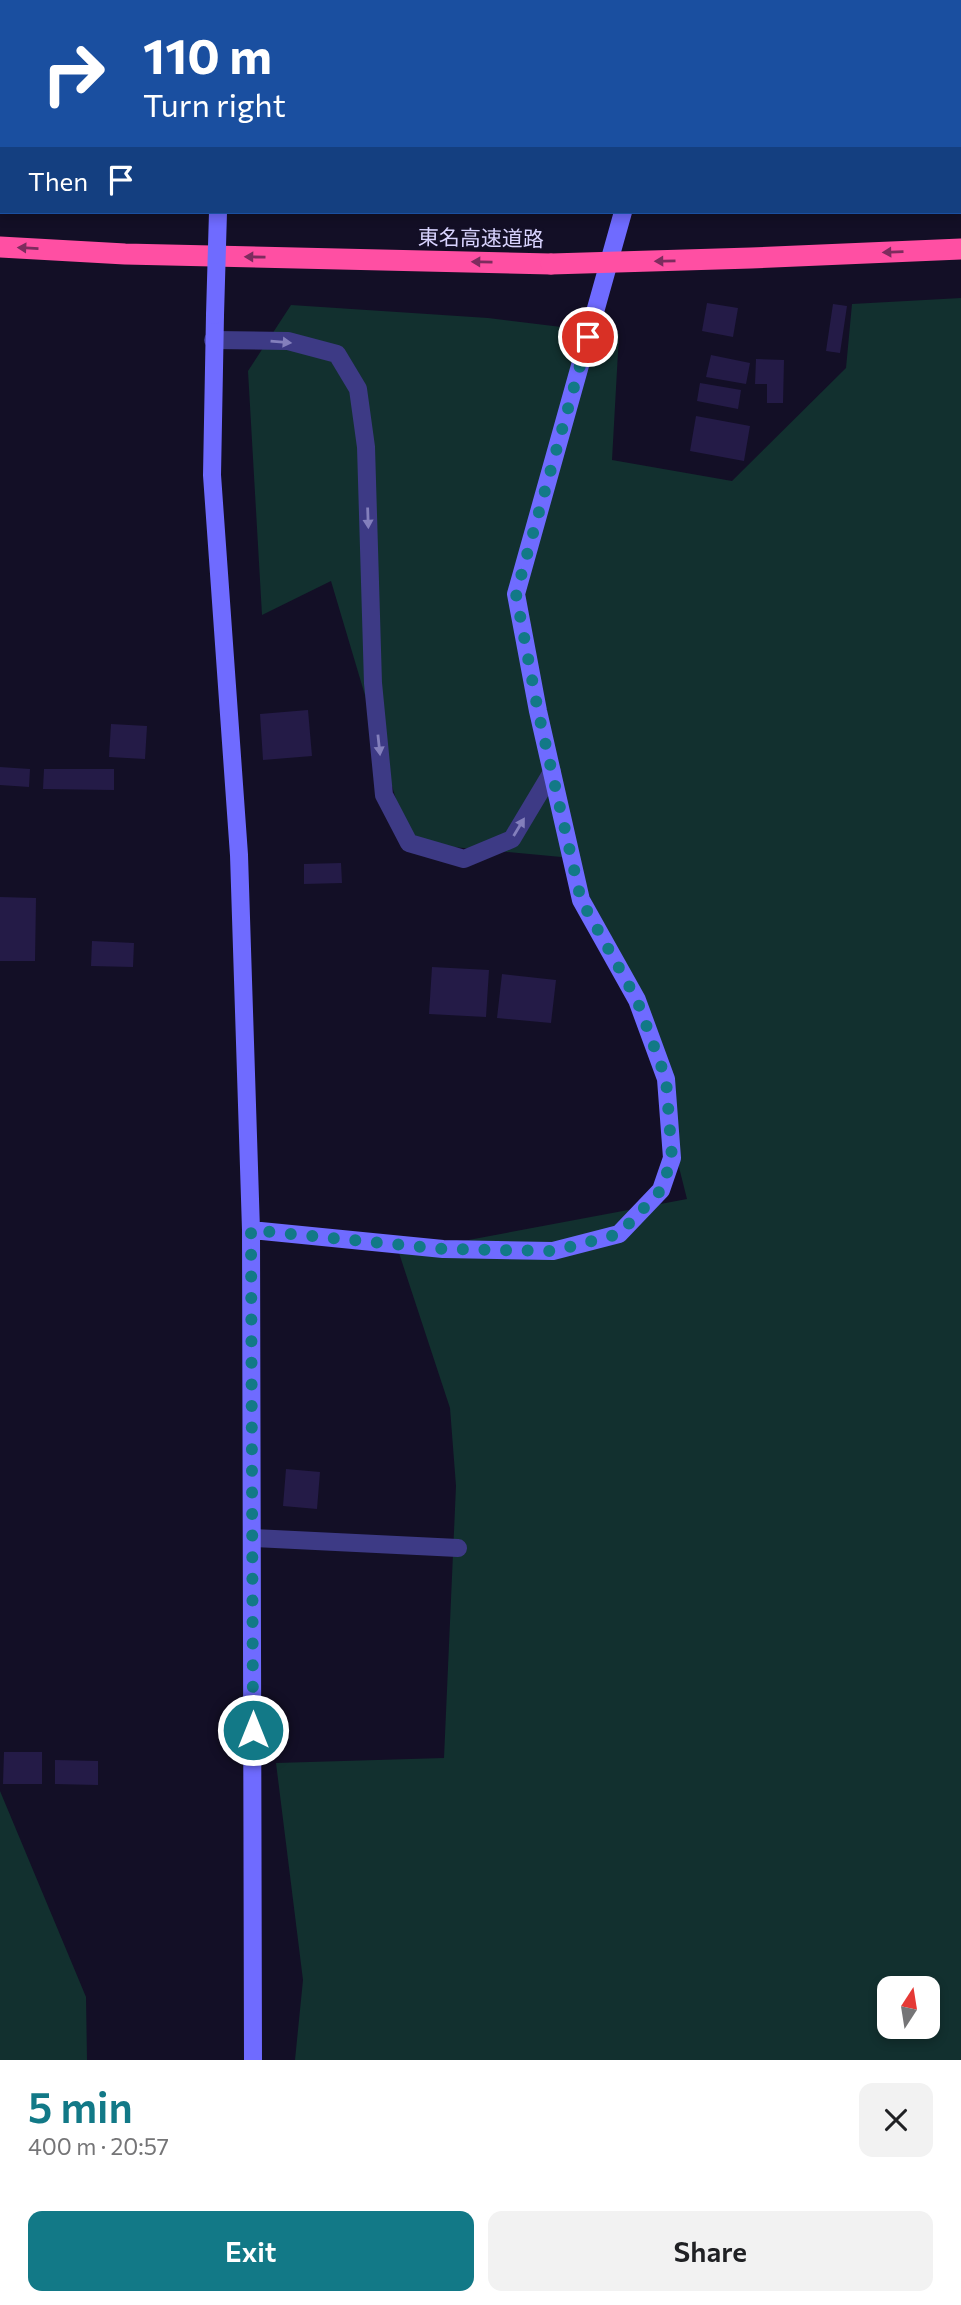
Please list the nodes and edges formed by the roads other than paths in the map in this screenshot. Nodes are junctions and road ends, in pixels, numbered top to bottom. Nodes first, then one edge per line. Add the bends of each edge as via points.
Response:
1 (218, 214) edge
2 (622, 214) edge
3 (0, 247) edge
4 (961, 249) edge
5 (213, 340) junction
6 (552, 772) junction
7 (251, 1230) junction
8 (252, 1538) junction
9 (457, 1548) dead end
10 (253, 2060) edge

1 - 5 street, bridge
2 - 6 street via 516,594
4 -> 3 highway, 東名高速道路, bridge via 551,264
5 -> 6 street via 288,341 337,354 358,389 366,447 373,684 384,795 409,843 464,859 512,839
5 - 7 street via 212,475 239,855
6 - 7 street via 581,900 637,1000 666,1079 672,1158 661,1190 619,1234 554,1251 443,1249
7 - 8 street
8 - 9 street
8 - 10 street

